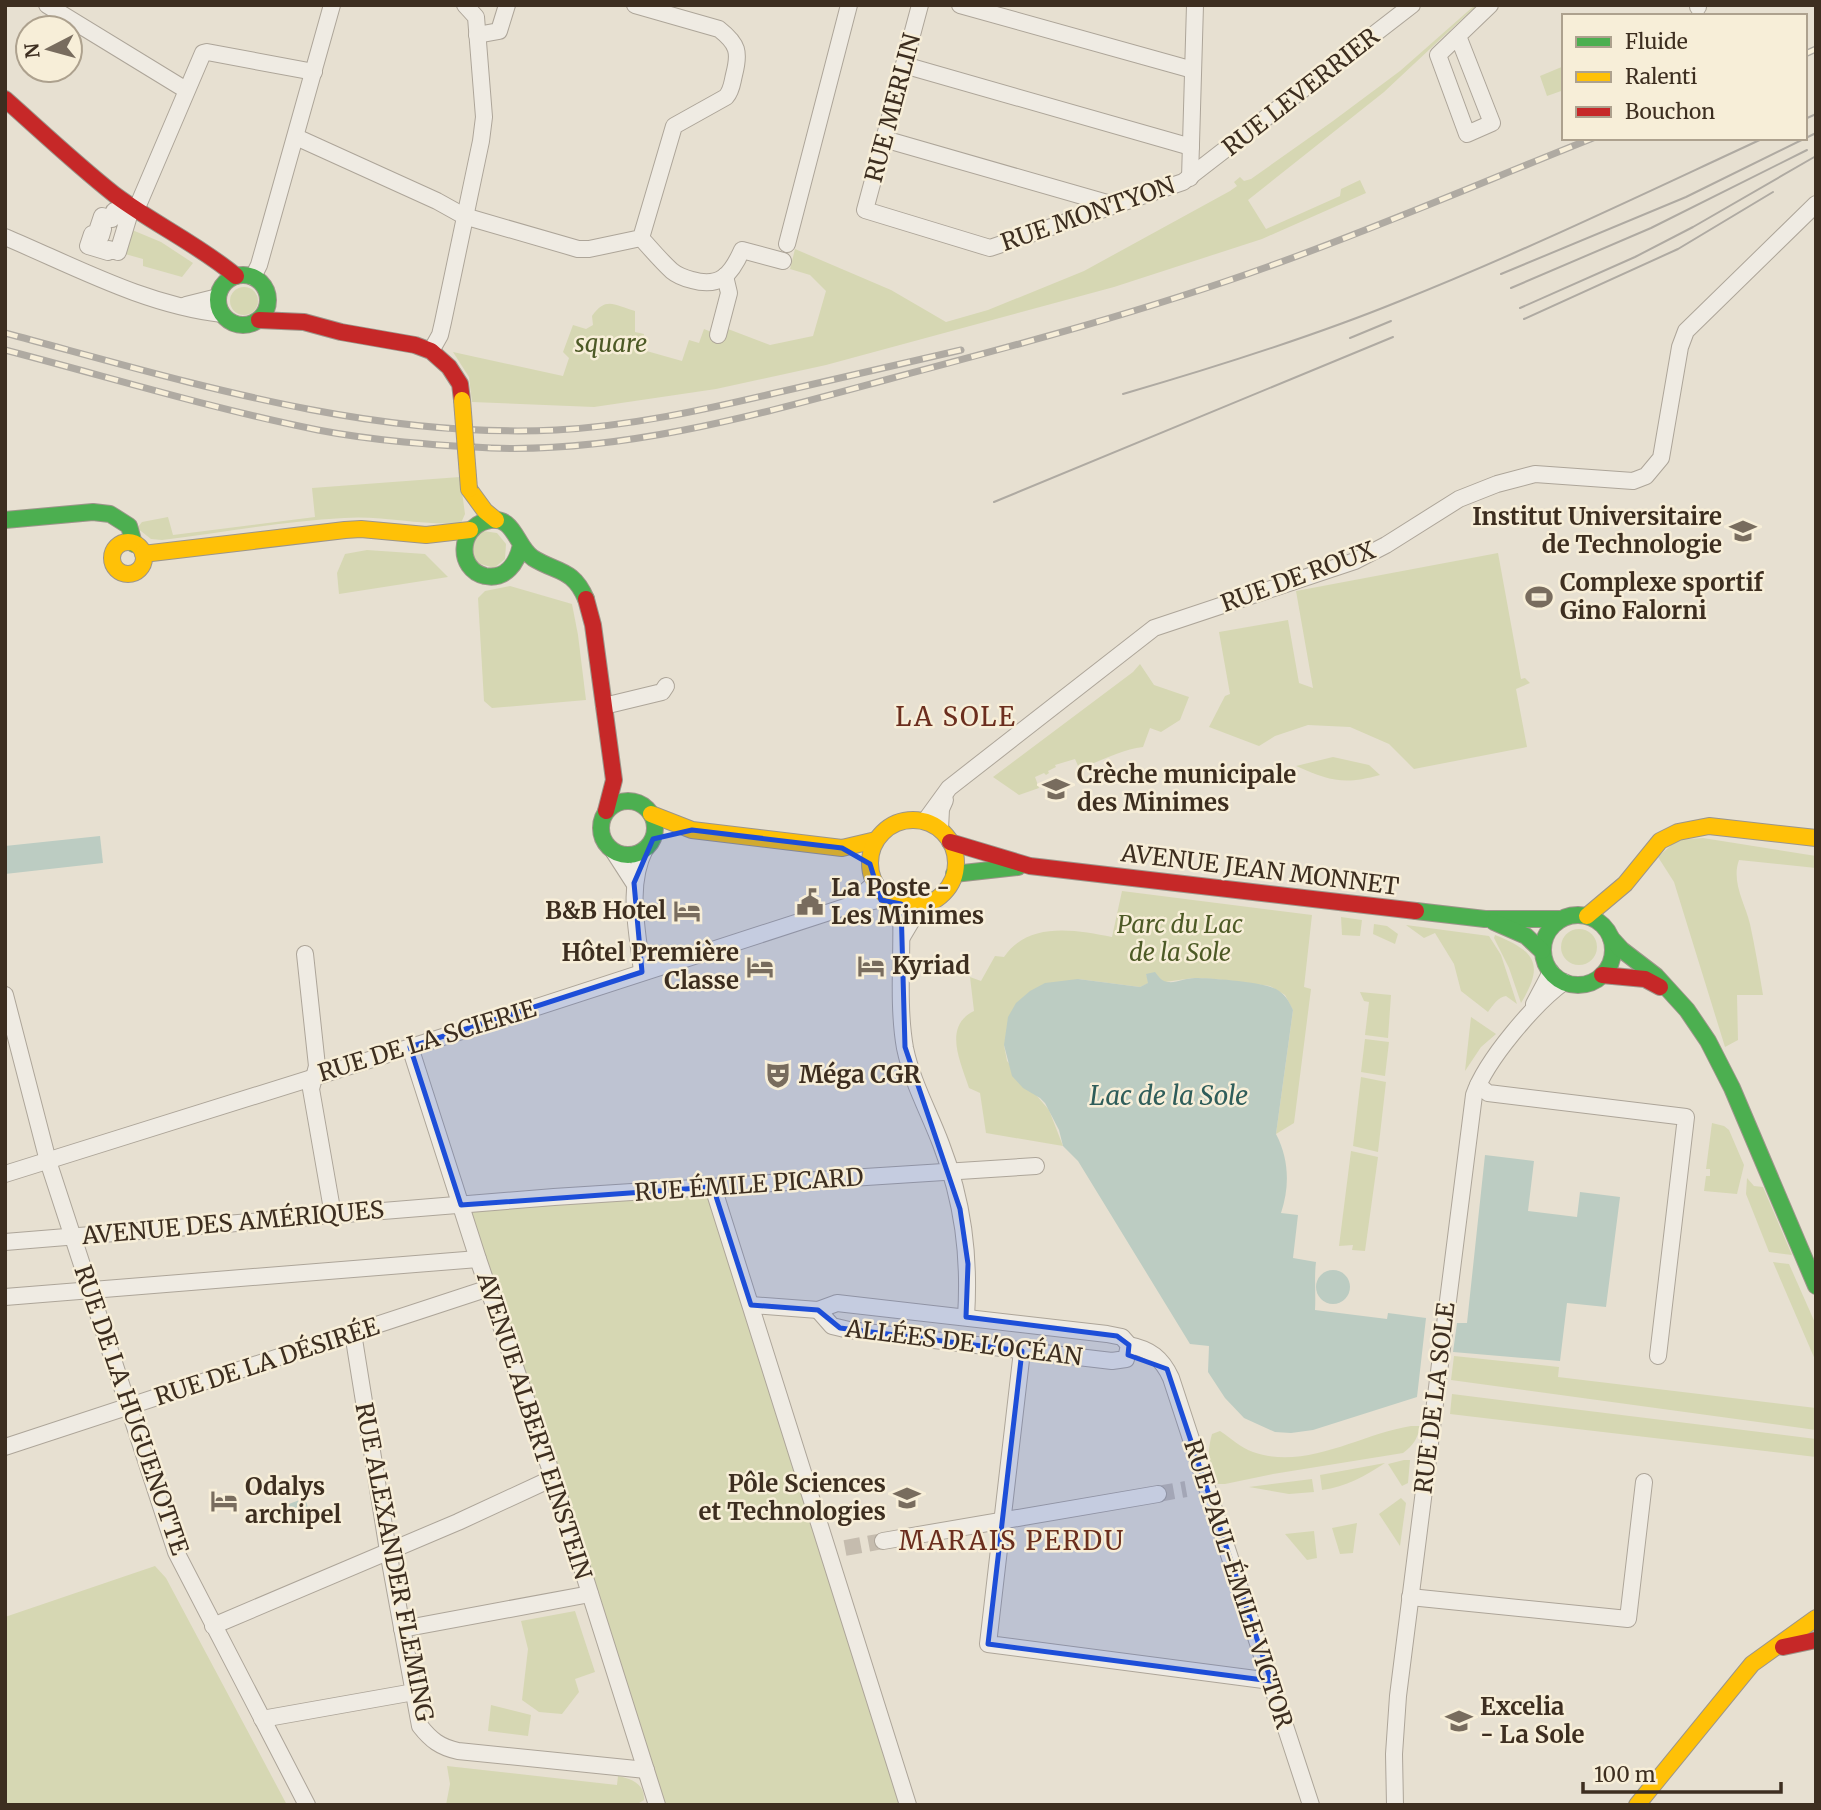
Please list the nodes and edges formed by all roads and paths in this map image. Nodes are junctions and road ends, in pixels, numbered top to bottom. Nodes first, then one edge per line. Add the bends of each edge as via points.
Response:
1 (47, 5) edge
2 (332, 5) edge
3 (465, 5) edge
4 (507, 5) edge
5 (635, 5) edge
6 (849, 5) edge
7 (920, 5) edge
8 (960, 5) edge
9 (1195, 5) edge
10 (1412, 5) edge
11 (1490, 5) edge
12 (477, 35) junction
13 (1458, 36) junction
14 (904, 65) junction
15 (1193, 70) junction
16 (314, 72) junction
17 (186, 90) junction
18 (5, 99) edge
19 (296, 137) junction
20 (884, 139) junction
21 (1190, 153) junction
22 (1206, 165) junction
23 (1190, 178) junction
24 (1088, 197) junction
25 (1816, 204) edge
26 (1114, 205) junction
27 (136, 210) junction
28 (865, 210) joint
29 (1084, 215) junction
30 (464, 216) junction
31 (5, 237) edge
32 (641, 238) junction
33 (787, 244) dead end
34 (783, 261) dead end
35 (725, 276) junction
36 (253, 277) junction
37 (226, 286) junction
38 (268, 298) junction
39 (169, 305) junction
40 (222, 314) junction
41 (259, 320) junction
42 (304, 322) junction
43 (718, 335) dead end
44 (431, 351) junction
45 (469, 489) junction
46 (5, 520) edge
47 (496, 520) junction
48 (471, 529) junction
49 (426, 535) junction
50 (521, 545) junction
51 (464, 556) junction
52 (510, 570) junction
53 (583, 595) junction
54 (666, 686) dead end
55 (604, 706) junction
56 (611, 758) junction
57 (949, 788) junction
58 (646, 809) junction
59 (606, 811) junction
60 (925, 821) junction
61 (692, 830) junction
62 (945, 836) junction
63 (1816, 838) edge
64 (876, 840) junction
65 (649, 844) junction
66 (842, 848) junction
67 (614, 852) junction
68 (870, 864) junction
69 (1030, 866) junction
70 (954, 874) junction
71 (634, 883) junction
72 (875, 883) junction
73 (1625, 884) junction
74 (895, 901) junction
75 (921, 905) junction
76 (848, 906) junction
77 (1587, 916) junction
78 (1485, 919) junction
79 (1560, 919) junction
80 (1610, 935) junction
81 (902, 937) junction
82 (1542, 951) junction
83 (305, 954) dead end
84 (642, 972) junction
85 (1550, 972) junction
86 (1602, 975) junction
87 (1564, 982) junction
88 (5, 995) edge
89 (1676, 998) junction
90 (1532, 1010) junction
91 (410, 1047) junction
92 (314, 1076) junction
93 (1478, 1085) junction
94 (48, 1161) junction
95 (1036, 1166) dead end
96 (951, 1172) junction
97 (5, 1174) edge
98 (713, 1187) junction
99 (461, 1205) junction
100 (333, 1215) junction
101 (72, 1237) junction
102 (5, 1242) edge
103 (478, 1259) junction
104 (1816, 1286) edge
105 (488, 1288) junction
106 (90, 1290) junction
107 (5, 1297) edge
108 (751, 1305) junction
109 (818, 1310) junction
110 (966, 1317) junction
111 (353, 1333) junction
112 (1128, 1350) junction
113 (1022, 1351) junction
114 (1658, 1356) dead end
115 (128, 1408) junction
116 (5, 1447) edge
117 (553, 1478) junction
118 (1644, 1482) dead end
119 (1158, 1494) tunnel mouth
120 (1004, 1521) junction
121 (883, 1541) tunnel mouth
122 (388, 1551) junction
123 (590, 1594) junction
124 (1410, 1597) junction
125 (1816, 1618) edge
126 (214, 1626) junction
127 (402, 1629) junction
128 (1816, 1640) edge
129 (1774, 1648) junction
130 (1271, 1681) junction
131 (414, 1692) junction
132 (262, 1719) junction
133 (646, 1770) junction
134 (307, 1805) edge
135 (657, 1805) edge
136 (908, 1805) edge
137 (1311, 1805) edge
138 (1395, 1805) edge
139 (1637, 1805) edge

1 - 17 street
2 - 16 street
3 - 12 street via 476,16
4 - 12 street via 499,31
5 - 32 street via 719,29 736,46 739,58 730,92 674,126
6 - 33 street
7 - 14 street, RUE MERLIN
8 - 15 street
9 - 15 street
10 - 22 street, RUE LEVERRIER
11 - 13 street
12 - 30 street via 484,117
13 - 13 street via 1492,123 1467,134 1438,55
14 - 20 street, RUE MERLIN
14 - 21 street
15 - 21 street
16 - 17 street via 207,52 200,56
16 - 19 street
17 - 27 street
18 - 27 street
19 - 30 street
19 - 36 street
20 - 24 street
20 - 28 street, RUE MERLIN
21 - 22 street
21 - 23 street
22 - 23 street, RUE LEVERRIER
23 - 26 street, RUE MONTYON
24 - 26 street
24 - 29 street
25 - 57 street, RUE DE ROUX via 1686,331 1661,458 1646,476 1633,481 1535,474 1497,484 1459,499 1355,561 1154,628
26 - 29 street, RUE MONTYON
27 - 37 street via 216,259
28 - 29 street, RUE MONTYON via 990,248
30 - 32 street via 578,249
30 - 44 street via 440,335
31 - 39 street
32 - 35 street via 681,277 714,283
34 - 35 street via 742,250
35 - 43 street via 729,293
36 - 37 street
36 - 38 street via 266,289
37 - 39 street via 193,305
37 - 40 street
38 - 41 street
38 - 42 street
39 - 40 street
40 - 41 street via 243,326
41 - 42 street
42 - 44 street
44 - 45 street, bridge via 460,384
45 - 47 street
45 - 48 street
46 - 49 street via 110,514 129,526 132,547 360,529
47 - 48 street via 480,522
47 - 50 street via 515,531
48 - 49 street
48 - 51 street via 465,538
49 - 51 street
50 - 52 street
50 - 53 street via 533,557 572,576
51 - 52 street via 472,569 487,576
52 - 53 street via 539,572
53 - 55 street via 593,625
54 - 55 street via 662,692
55 - 56 street
56 - 58 street via 622,786
56 - 59 street via 614,780
57 - 60 street, RUE DE ROUX
57 - 62 street via 941,809
58 - 59 street via 622,801
58 - 61 street
58 - 65 street via 654,822
59 - 67 street via 601,833
60 - 62 street, AVENUE JEAN MONNET
60 - 64 street via 897,822
61 - 65 street
61 - 66 street
62 - 69 street, AVENUE JEAN MONNET
62 - 70 street via 956,863
63 - 73 street via 1709,825 1691,827 1660,841
64 - 66 street
64 - 68 street
65 - 67 street via 633,855
65 - 71 street
66 - 68 street
67 - 71 street
68 - 72 street
69 - 70 street, AVENUE JEAN MONNET
69 - 78 street, AVENUE JEAN MONNET
70 - 75 street via 942,894
71 - 84 street
72 - 74 street
72 - 76 street, RUE DE LA SCIERIE
73 - 77 street
73 - 80 street
74 - 75 street
74 - 76 street, RUE DE LA SCIERIE
74 - 81 street
75 - 81 street
76 - 84 street, RUE DE LA SCIERIE
77 - 79 street
77 - 80 street via 1601,923
78 - 79 street, AVENUE JEAN MONNET
78 - 82 street, AVENUE JEAN MONNET via 1526,936
79 - 82 street via 1548,931
80 - 86 street via 1612,959
80 - 89 street
81 - 96 street via 905,1047
82 - 85 street
83 - 92 street via 317,1066
84 - 91 street, RUE DE LA SCIERIE
85 - 87 street
85 - 90 street, RUE DE LA SOLE
86 - 87 street via 1582,985
86 - 89 street via 1645,979
87 - 90 street, RUE DE LA SOLE
88 - 94 street, RUE DE LA HUGUENOTTE
89 - 104 street via 1720,1063
90 - 93 street, RUE DE LA SOLE
91 - 92 street, RUE DE LA SCIERIE
91 - 99 street, AVENUE ALBERT EINSTEIN
92 - 94 street, RUE DE LA SCIERIE
92 - 100 street via 311,1089
93 - 114 street via 1488,1093 1686,1117
93 - 124 street, RUE DE LA SOLE
94 - 97 street, RUE DE LA SCIERIE
94 - 101 street, RUE DE LA HUGUENOTTE
95 - 96 street, RUE ÉMILE PICARD
96 - 98 street, RUE ÉMILE PICARD
96 - 110 street via 968,1264
98 - 99 street, RUE ÉMILE PICARD
98 - 108 street
99 - 100 street, AVENUE DES AMÉRIQUES
99 - 103 street, AVENUE ALBERT EINSTEIN
100 - 101 street, AVENUE DES AMÉRIQUES
101 - 102 street, AVENUE DES AMÉRIQUES
101 - 106 street, RUE DE LA HUGUENOTTE
103 - 105 street, AVENUE ALBERT EINSTEIN
103 - 106 street
105 - 111 street, RUE DE LA DÉSIRÉE
105 - 117 street, AVENUE ALBERT EINSTEIN
106 - 107 street
106 - 115 street, RUE DE LA HUGUENOTTE
108 - 109 street
108 - 136 street
109 - 110 street, ALLÉES DE L'OCÉAN via 849,1303
109 - 113 street, ALLÉES DE L'OCÉAN via 832,1326 840,1328
110 - 112 street, ALLÉES DE L'OCÉAN via 1117,1336 1125,1339
111 - 115 street, RUE DE LA DÉSIRÉE
111 - 122 street, RUE ALEXANDER FLEMING
112 - 113 street, ALLÉES DE L'OCÉAN via 1126,1359 1112,1361
112 - 130 street, RUE PAUL-ÉMILE VICTOR via 1150,1350 1171,1378
113 - 120 street
115 - 116 street, RUE DE LA DÉSIRÉE
115 - 126 street, RUE DE LA HUGUENOTTE via 176,1552
117 - 122 street
117 - 123 street, AVENUE ALBERT EINSTEIN
118 - 124 street via 1628,1619
119 - 120 street
120 - 121 street
120 - 130 street via 988,1644
122 - 126 street
122 - 127 street, RUE ALEXANDER FLEMING
123 - 127 street
123 - 133 street, AVENUE ALBERT EINSTEIN
124 - 138 street, RUE DE LA SOLE via 1397,1708
125 - 129 street
126 - 132 street, RUE DE LA HUGUENOTTE
127 - 131 street, RUE ALEXANDER FLEMING
128 - 129 street
129 - 139 street via 1740,1676
130 - 137 street, RUE PAUL-ÉMILE VICTOR
131 - 132 street
131 - 133 street, RUE ALEXANDER FLEMING via 420,1726 443,1747
132 - 134 street, RUE DE LA HUGUENOTTE
133 - 135 street, AVENUE ALBERT EINSTEIN

